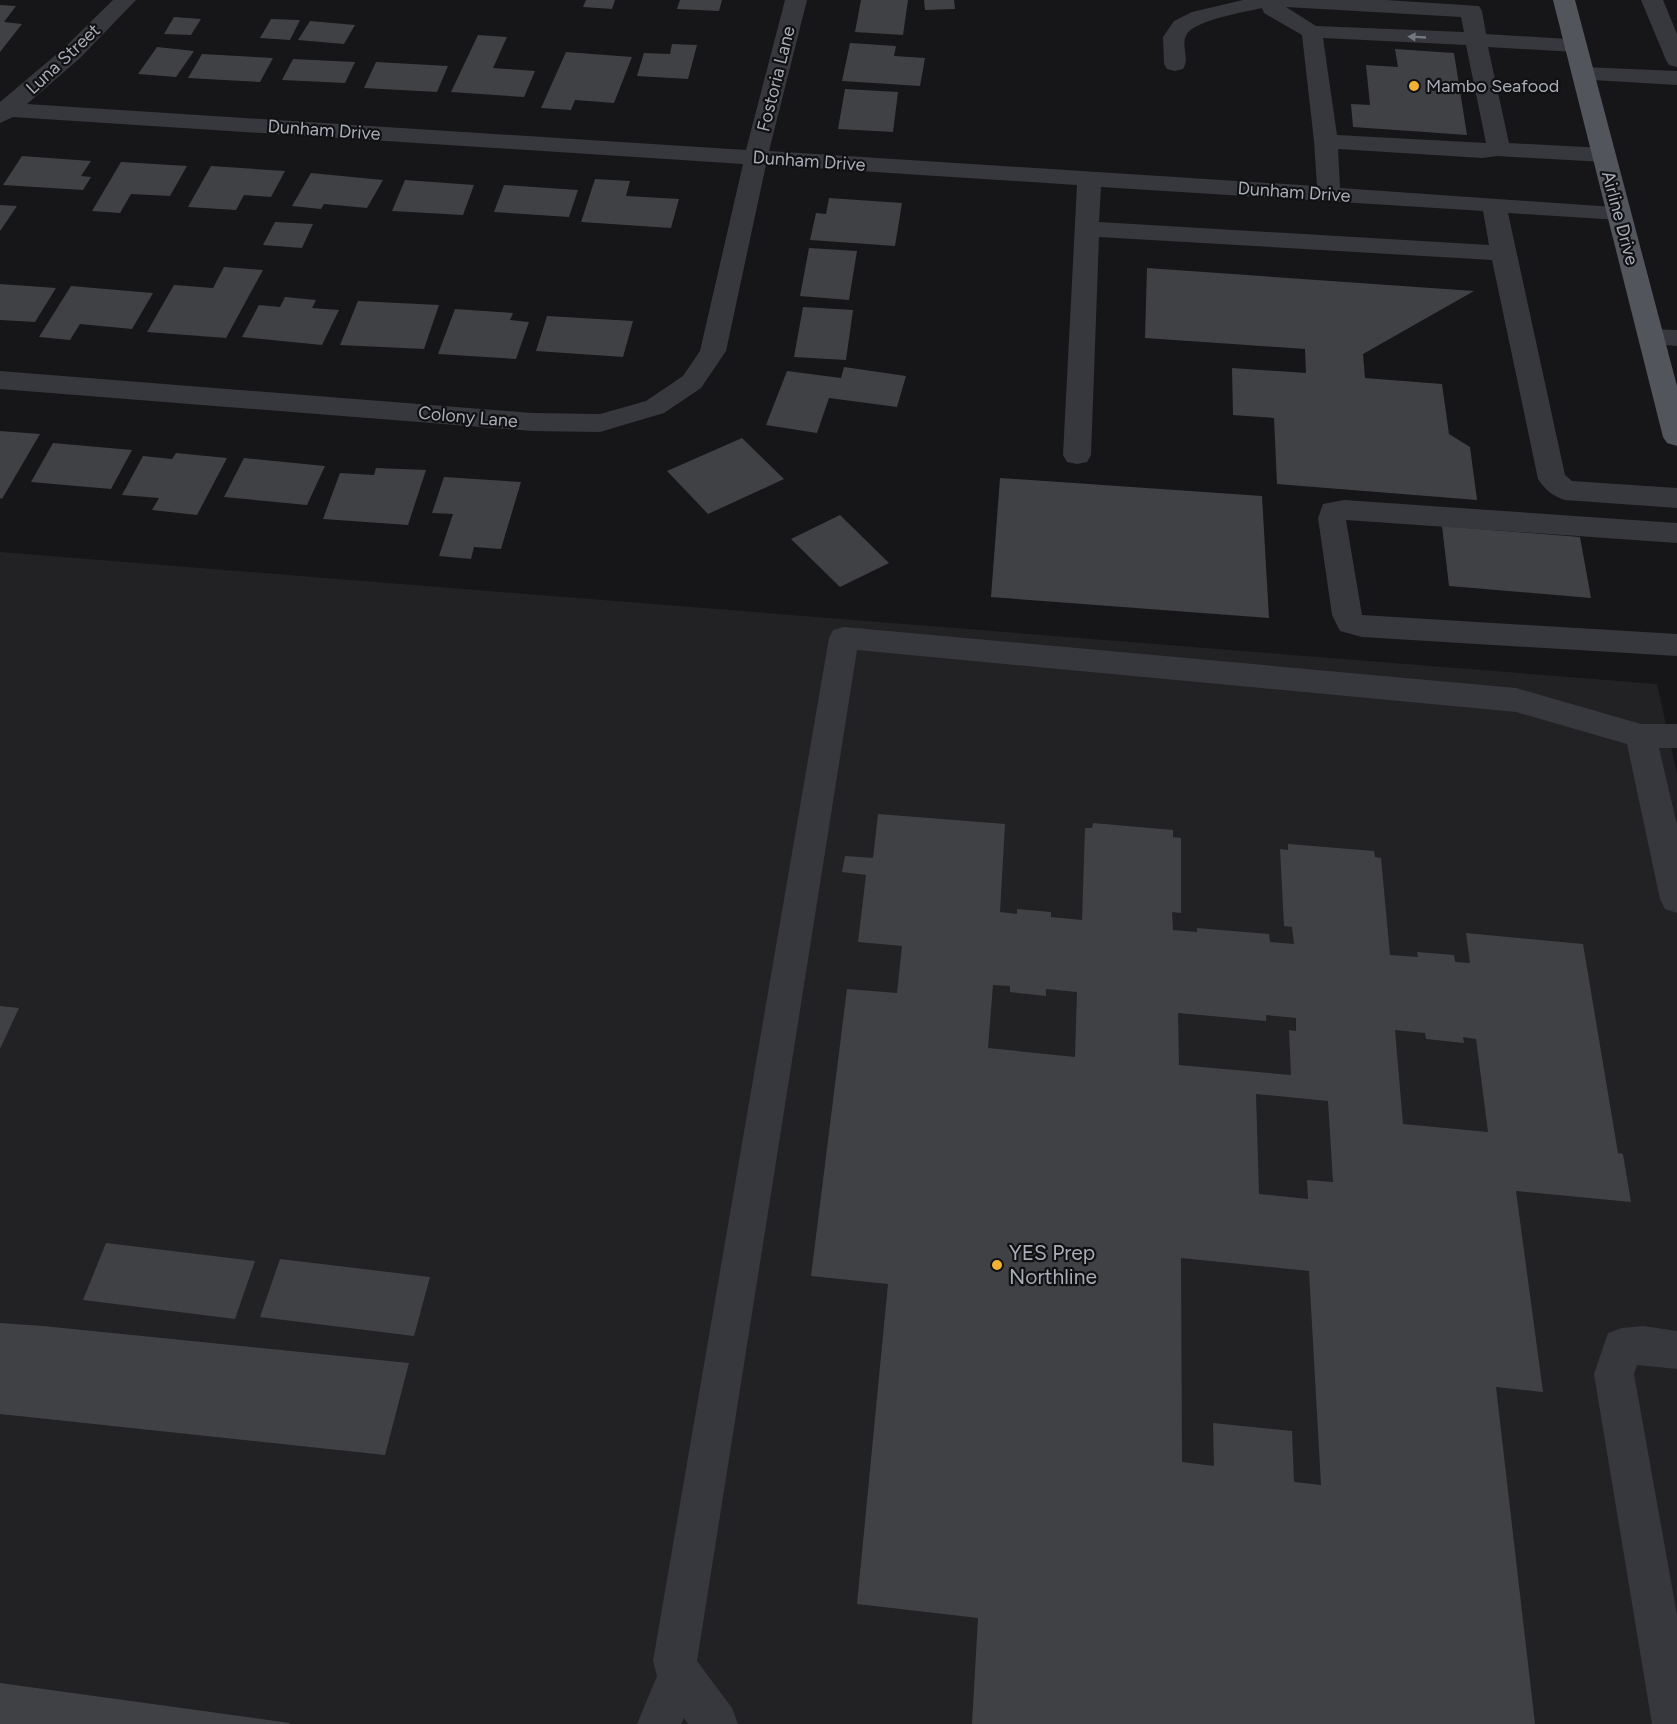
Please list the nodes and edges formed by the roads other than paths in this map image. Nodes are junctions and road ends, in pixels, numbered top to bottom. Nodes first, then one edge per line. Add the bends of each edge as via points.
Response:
1 (125, 0) edge
2 (796, 0) edge
3 (1269, 0) edge
4 (1564, 0) edge
5 (1652, 0) edge
6 (1313, 33) junction
7 (1475, 40) junction
8 (1576, 45) junction
9 (1677, 60) edge
10 (1175, 64) dead end
11 (1583, 74) junction
12 (1677, 78) edge
13 (3, 112) edge
14 (1326, 141) junction
15 (1497, 149) junction
16 (1604, 155) junction
17 (756, 158) junction
18 (1089, 179) junction
19 (1329, 195) junction
20 (1494, 205) junction
21 (1619, 213) junction
22 (1087, 229) junction
23 (1503, 253) junction
24 (1651, 337) junction
25 (1677, 338) edge
26 (0, 380) edge
27 (1673, 406) edge
28 (1677, 437) edge
29 (1077, 455) dead end
30 (1677, 498) edge
31 (1677, 533) edge
32 (1677, 645) edge
33 (1641, 736) junction
34 (1677, 736) edge
35 (1677, 899) edge
36 (1677, 1350) edge
37 (679, 1676) junction
38 (659, 1724) edge
39 (716, 1724) edge
40 (1674, 1724) edge

1 - 13 street, Luna Street via 72,53
2 - 17 street, Fostoria Lane
3 - 6 street via 1272,8
3 - 7 street via 1471,11
3 - 10 street via 1200,17 1182,26 1174,37
4 - 8 main road, Airline Drive
5 - 9 street
7 -> 6 street
6 - 14 street
7 - 8 street
7 - 15 street
8 - 11 main road, Airline Drive
11 - 12 street
11 - 16 main road, Airline Drive
13 - 17 street, Dunham Drive
14 - 15 street
14 - 19 street
15 - 16 street
16 - 21 main road, Airline Drive
17 - 18 street, Dunham Drive
17 - 26 street, Colony Lane via 713,351 692,382 655,407 600,423 532,422
18 - 19 street, Dunham Drive
18 - 22 street
19 - 20 street, Dunham Drive
20 - 21 street, Dunham Drive
20 - 23 street
21 - 24 main road, Airline Drive
22 - 23 street
22 - 29 street
23 - 30 street via 1552,479 1564,490
24 - 25 street
24 - 27 main road, Airline Drive
27 - 28 main road, Airline Drive
31 - 32 street via 1344,510 1333,511 1332,518 1351,623
33 - 34 street
33 - 35 street
33 - 37 street via 1516,700 844,638 675,1661
36 - 40 street via 1643,1345 1622,1347 1614,1374
37 - 38 street
37 - 39 street

